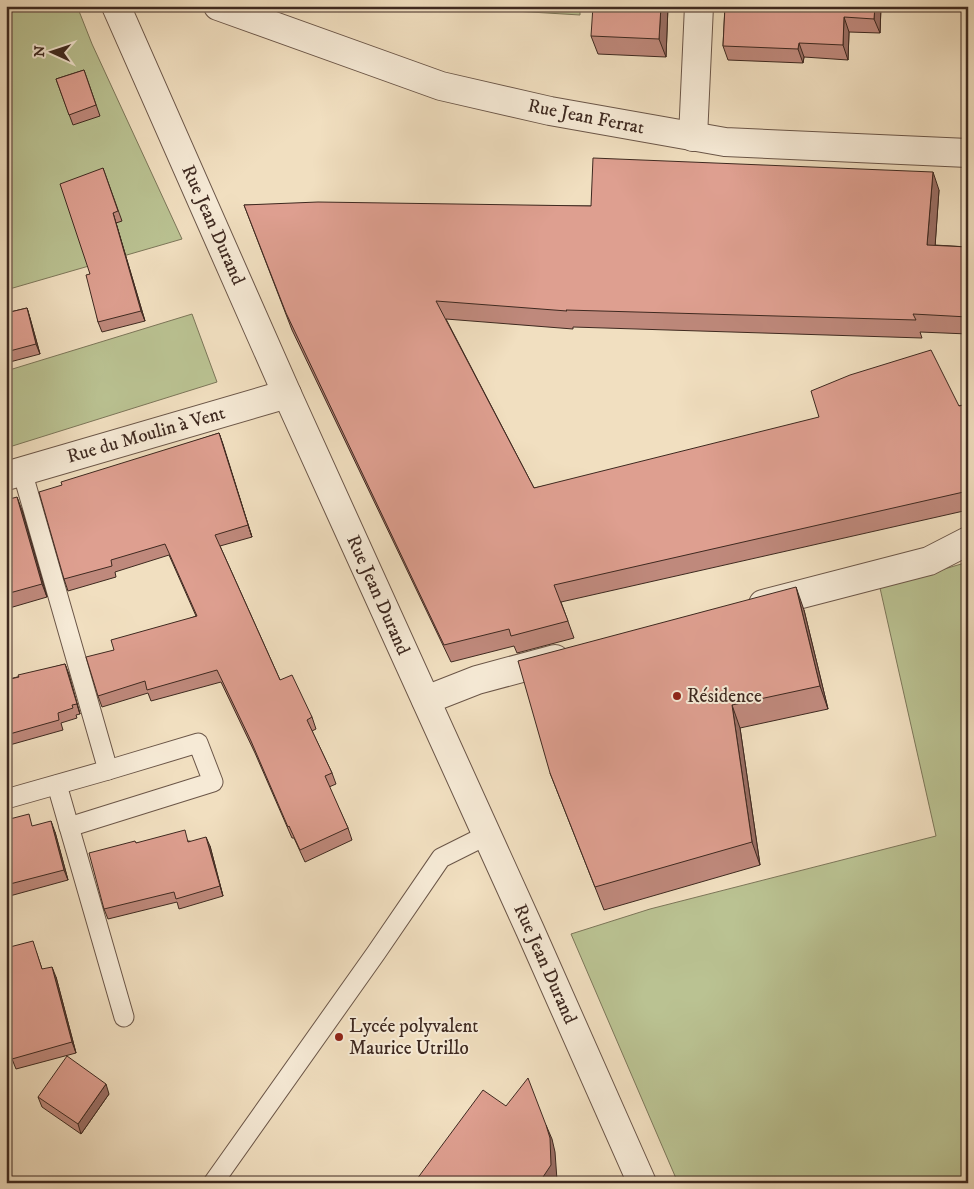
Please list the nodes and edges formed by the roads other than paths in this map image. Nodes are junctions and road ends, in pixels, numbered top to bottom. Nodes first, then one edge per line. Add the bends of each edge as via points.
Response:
1 (116, 6) edge
2 (218, 6) edge
3 (699, 6) edge
4 (693, 137) junction
5 (968, 153) edge
6 (287, 394) junction
7 (14, 474) edge
8 (968, 541) edge
9 (740, 610) edge
10 (580, 652) edge
11 (426, 700) junction
12 (108, 770) junction
13 (57, 785) junction
14 (6, 799) edge
15 (69, 827) junction
16 (487, 835) junction
17 (124, 1017) dead end
18 (213, 1183) edge
19 (642, 1183) edge

1 - 6 street, Rue Jean Durand
2 - 4 street, Rue Jean Ferrat via 441,86 550,111
3 - 4 street
4 - 5 street, Rue Jean Ferrat via 725,142
6 - 7 street, Rue du Moulin à Vent
6 - 11 street, Rue Jean Durand
7 - 12 lane
8 - 9 street via 929,561
10 - 11 street via 477,680
11 - 16 street, Rue Jean Durand
12 - 13 lane
12 - 15 lane via 198,743 213,782
13 - 14 lane
13 - 15 lane
15 - 17 lane
16 - 18 lane via 441,858
16 - 19 street, Rue Jean Durand

